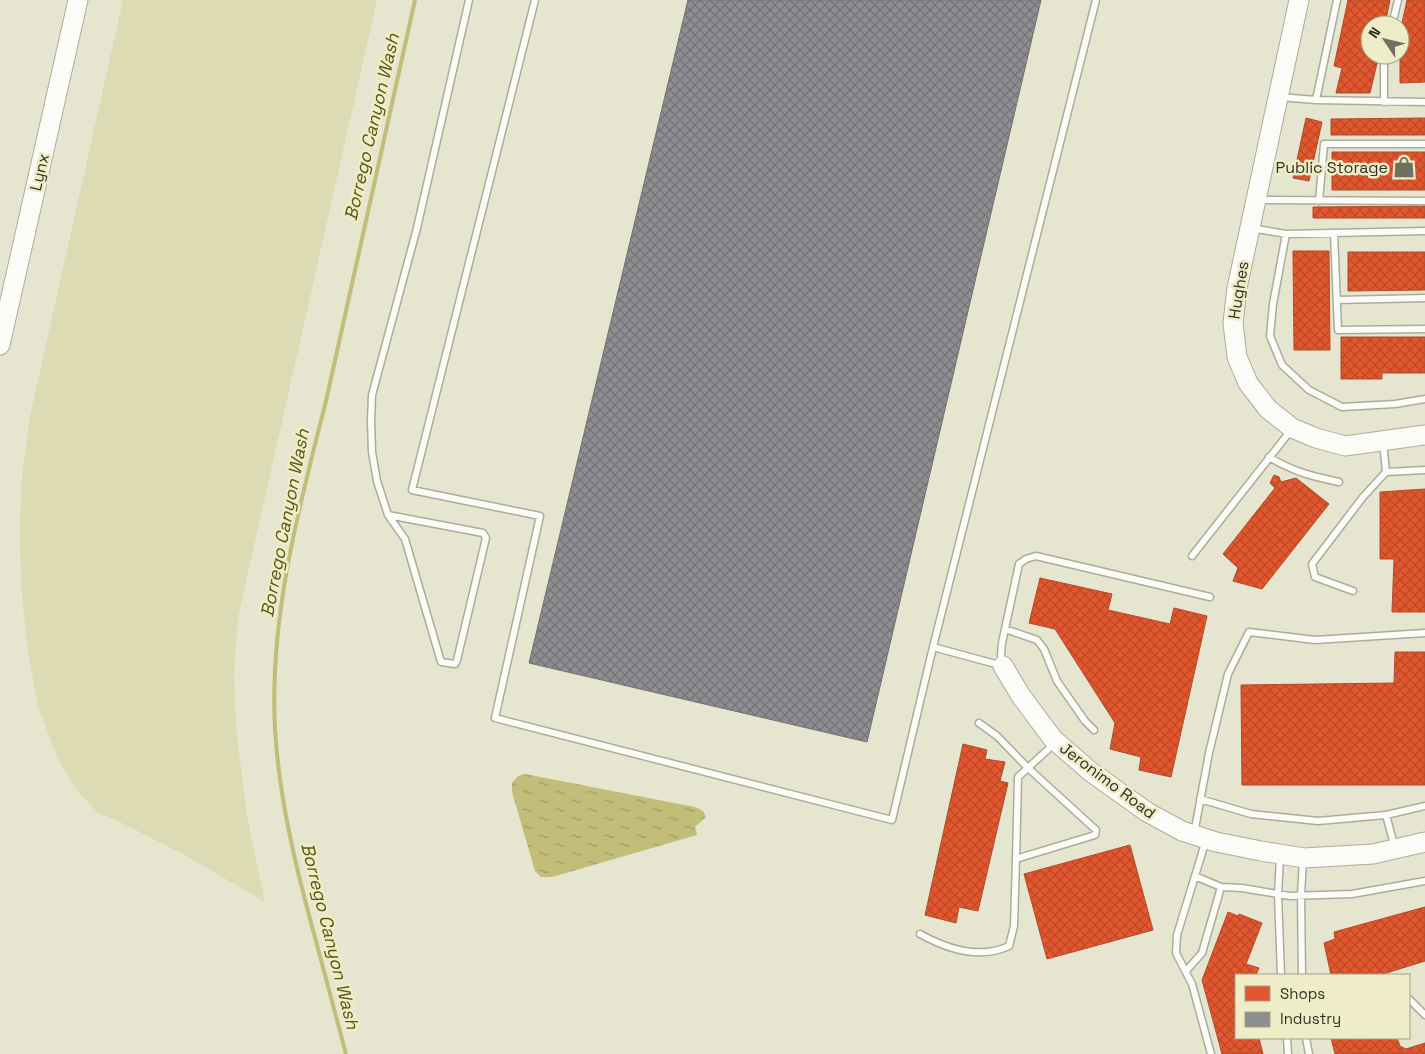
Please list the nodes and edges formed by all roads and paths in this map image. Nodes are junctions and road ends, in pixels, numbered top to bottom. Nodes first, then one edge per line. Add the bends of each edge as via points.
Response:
1 (78, 0) edge
2 (469, 0) edge
3 (535, 0) edge
4 (1096, 0) edge
5 (1299, 0) edge
6 (1337, 0) edge
7 (1398, 0) edge
8 (1394, 15) edge
9 (1384, 65) edge
10 (1278, 96) junction
11 (1316, 100) junction
12 (1384, 102) junction
13 (1425, 102) edge
14 (1425, 144) edge
15 (1256, 200) junction
16 (1319, 201) junction
17 (1425, 201) edge
18 (1250, 228) junction
19 (1425, 231) edge
20 (1334, 233) junction
21 (1286, 234) junction
22 (1425, 298) edge
23 (1337, 300) junction
24 (1425, 329) edge
25 (0, 345) edge
26 (1425, 399) edge
27 (1292, 428) junction
28 (1425, 435) edge
29 (1383, 441) junction
30 (1270, 457) junction
31 (1425, 470) edge
32 (1386, 472) junction
33 (1339, 482) dead end
34 (388, 515) junction
35 (1192, 556) dead end
36 (1353, 591) dead end
37 (1210, 597) dead end
38 (1005, 629) junction
39 (1425, 633) edge
40 (933, 647) junction
41 (1003, 666) junction
42 (979, 723) dead end
43 (1094, 730) dead end
44 (1056, 742) junction
45 (1028, 768) junction
46 (1200, 799) junction
47 (1425, 806) edge
48 (1386, 815) junction
49 (0, 833) edge
50 (1200, 837) junction
51 (1425, 842) edge
52 (1395, 849) junction
53 (1280, 854) junction
54 (1303, 857) junction
55 (1016, 859) junction
56 (1195, 876) junction
57 (1425, 881) edge
58 (1221, 886) junction
59 (1278, 895) junction
60 (1300, 896) junction
61 (920, 934) dead end
62 (1186, 971) junction
63 (1281, 974) edge
64 (1302, 974) edge
65 (1410, 1000) edge
66 (1425, 1015) edge
67 (1286, 1039) edge
68 (1306, 1039) edge
69 (55, 1054) edge
70 (1211, 1054) edge
71 (1288, 1054) edge
72 (1308, 1054) edge

1 - 25 street, Lynx
2 - 34 lane via 417,228 372,395 372,452
3 - 40 lane via 412,490 540,516 495,718 892,820
4 - 40 lane
5 - 10 street, Hughes
6 - 11 lane
7 - 8 lane
9 - 12 lane
10 - 11 lane
10 - 15 street, Hughes
11 - 12 lane
12 - 13 lane
14 - 16 lane via 1324,144
15 - 16 lane
15 - 18 street, Hughes
16 - 17 lane
18 - 21 lane
18 - 27 street, Hughes via 1236,288 1233,323 1237,357 1248,383 1268,409
19 - 20 lane
20 - 21 lane
20 - 23 lane
21 - 26 lane via 1272,304 1270,336 1282,365 1310,390 1342,407
22 - 23 lane
23 - 24 lane via 1338,330
27 - 29 street, Hughes via 1344,446
27 - 30 lane
28 - 29 street, Hughes
29 - 32 lane
30 - 33 lane via 1306,474
30 - 35 lane
31 - 32 lane
32 - 36 lane via 1312,564 1315,577
34 - 34 lane via 404,540 441,662 454,664 458,660 486,538 483,533
37 - 38 lane via 1036,556 1019,564
38 - 41 lane via 1001,649
38 - 43 lane via 1037,640 1057,681
39 - 46 lane via 1315,640 1249,632 1228,674
40 - 41 lane
41 - 44 street, Jeronimo Road
42 - 45 lane via 997,736
44 - 45 lane
44 - 50 street, Jeronimo Road via 1146,812
45 - 55 lane via 1018,777
45 - 55 lane via 1096,830 1095,835 1082,840
46 - 48 lane via 1251,814 1318,821
46 - 50 lane
47 - 48 lane
48 - 52 lane
49 - 69 path via 31,845 45,858 105,970 105,989 101,998
50 - 53 street, Jeronimo Road
50 - 56 lane
51 - 52 street, Jeronimo Road
52 - 54 street, Jeronimo Road via 1372,854
53 - 54 street, Jeronimo Road
53 - 59 lane
54 - 60 lane
55 - 61 lane via 1014,926 1009,946 997,952 964,952
56 - 58 lane
56 - 62 lane via 1177,935 1176,953
57 - 60 lane via 1352,894
58 - 59 lane
58 - 62 lane via 1202,953
59 - 60 lane
59 - 63 lane
60 - 64 lane
62 - 70 lane
65 - 66 lane
67 - 71 lane
68 - 72 lane

